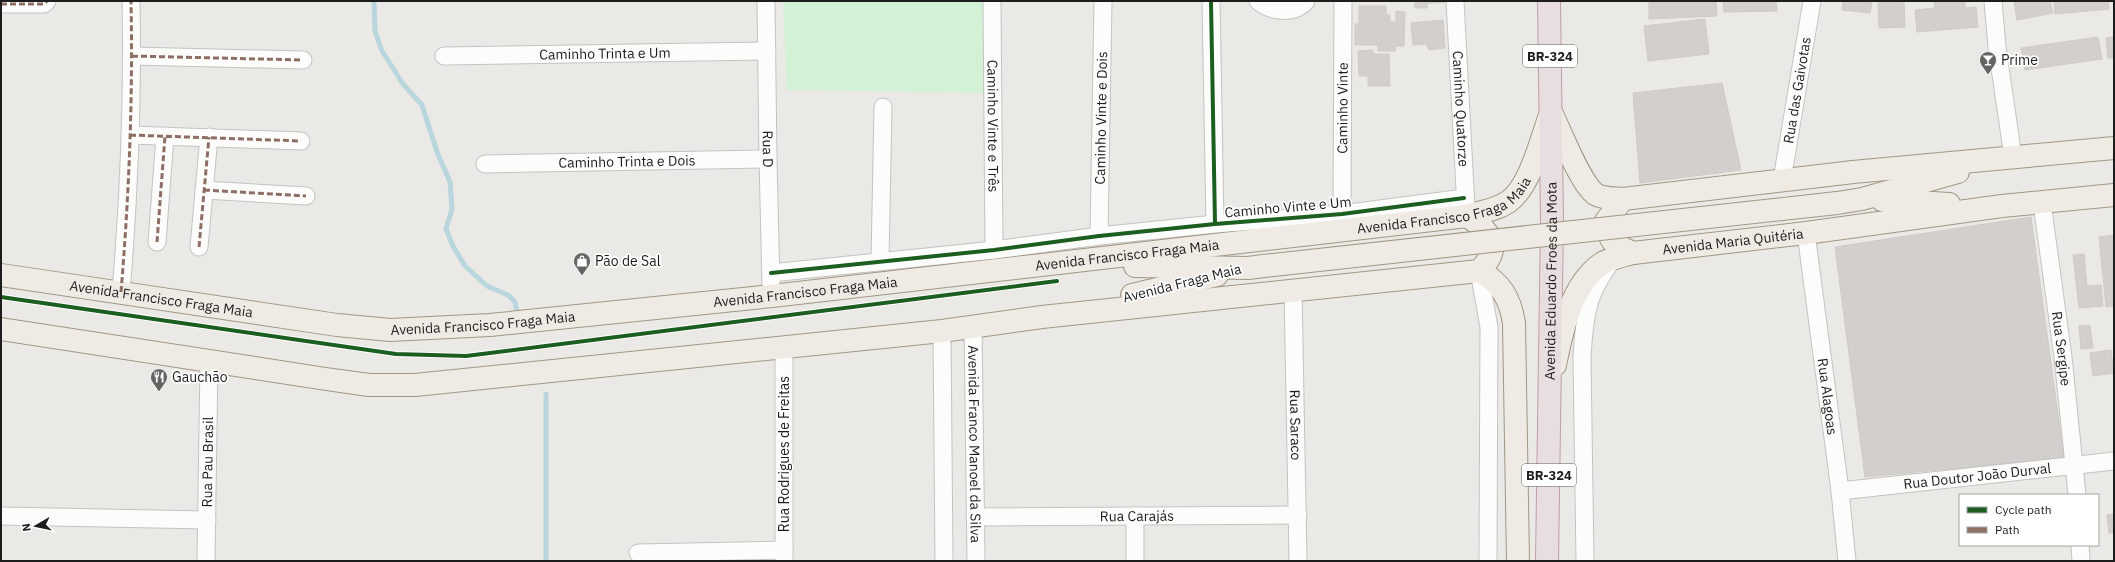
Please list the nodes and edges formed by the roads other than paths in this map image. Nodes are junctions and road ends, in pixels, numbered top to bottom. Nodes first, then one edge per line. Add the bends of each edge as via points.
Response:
1 (47, 1) edge
2 (131, 1) edge
3 (766, 1) edge
4 (992, 1) edge
5 (1103, 1) edge
6 (1210, 1) edge
7 (1258, 1) edge
8 (1306, 1) edge
9 (1343, 1) edge
10 (1455, 1) edge
11 (1549, 1) edge
12 (1812, 1) edge
13 (1993, 1) edge
14 (1, 4) edge
15 (767, 51) junction
16 (132, 56) junction
17 (444, 56) dead end
18 (303, 60) dead end
19 (883, 106) dead end
20 (1551, 112) junction
21 (130, 135) junction
22 (165, 136) junction
23 (209, 137) junction
24 (301, 141) dead end
25 (2114, 148) edge
26 (2013, 157) junction
27 (768, 159) junction
28 (486, 164) dead end
29 (1782, 180) junction
30 (204, 190) junction
31 (2114, 195) edge
32 (306, 196) dead end
33 (1623, 199) junction
34 (1862, 199) junction
35 (2042, 203) junction
36 (2002, 206) junction
37 (1466, 207) junction
38 (1342, 214) junction
39 (1215, 224) junction
40 (1806, 233) junction
41 (1099, 236) junction
42 (157, 242) dead end
43 (199, 247) dead end
44 (994, 250) junction
45 (1633, 253) junction
46 (1612, 259) junction
47 (880, 261) junction
48 (1050, 264) junction
49 (1256, 267) junction
50 (1479, 271) junction
51 (771, 273) junction
52 (1, 275) edge
53 (1293, 290) junction
54 (120, 292) junction
55 (772, 296) junction
56 (1042, 317) junction
57 (973, 326) junction
58 (1, 329) edge
59 (942, 331) junction
60 (784, 346) junction
61 (209, 362) junction
62 (1550, 390) junction
63 (2114, 461) edge
64 (2075, 465) junction
65 (1840, 490) junction
66 (2077, 494) edge
67 (1298, 515) junction
68 (1, 516) edge
69 (1135, 516) junction
70 (975, 517) junction
71 (207, 520) junction
72 (2080, 546) edge
73 (638, 553) dead end
74 (784, 556) edge
75 (206, 561) edge
76 (944, 561) edge
77 (976, 561) edge
78 (1135, 561) edge
79 (1298, 561) edge
80 (1488, 561) edge
81 (1518, 561) edge
82 (1547, 561) edge
83 (1585, 561) edge
84 (1847, 561) edge
85 (2081, 561) edge

1 - 14 street via 44,4
2 - 16 street
3 - 15 street, Rua D
4 - 44 street, Caminho Vinte e Três
5 - 41 street, Caminho Vinte e Dois
6 - 39 street, Caminho Vinte e Um
7 - 8 street via 1275,10 1289,11 1302,6
9 - 38 street, Caminho Vinte
10 - 37 street, Caminho Quatorze
11 - 20 highway, Avenida Eduardo Froes da Mota / BR-324
12 - 29 street, Rua das Gaivotas
13 - 26 street
15 - 17 street, Caminho Trinta e Um
15 - 27 street, Rua D
16 - 18 street
16 - 21 street
19 - 47 street
20 - 33 main road via 1586,184 1596,194 1606,198
20 - 37 main road, Avenida Francisco Fraga Maia via 1520,190 1508,202 1492,210
20 - 62 highway, Avenida Eduardo Froes da Mota / BR-324
21 - 22 street
21 - 54 street
22 - 23 street
22 - 42 street
23 - 24 street
23 - 30 street
25 - 26 main road
26 - 29 main road
26 - 34 main road
27 - 28 street, Caminho Trinta e Dois
27 - 51 street, Rua D
29 - 33 main road
30 - 32 street
30 - 43 street
31 - 35 main road, Avenida Maria Quitéria
33 - 45 main road via 1606,221 1608,236 1614,244
34 - 36 main road, Avenida Maria Quitéria
34 - 49 main road, bridge
35 - 36 main road, Avenida Maria Quitéria
35 - 64 street, Rua Sergipe
36 - 40 main road, Avenida Maria Quitéria
37 - 38 street, Caminho Vinte e Um
37 - 48 main road, Avenida Francisco Fraga Maia
37 - 50 main road via 1489,234 1492,244 1492,254 1488,263
38 - 39 street, Caminho Vinte e Um
39 - 41 street
40 - 45 main road, Avenida Maria Quitéria
40 - 65 street, Rua Alagoas
41 - 44 street
44 - 47 street
45 - 46 main road, Avenida Maria Quitéria
46 - 62 main road, Avenida Maria Quitéria via 1594,270 1573,301 1560,340
46 - 83 street via 1589,303 1582,357
47 - 51 street
48 - 49 main road, Avenida Fraga Maia
48 - 55 main road, Avenida Francisco Fraga Maia
49 - 56 main road, Avenida Fraga Maia
50 - 53 main road
50 - 80 street via 1489,327
50 - 81 main road via 1491,278 1505,293 1511,306 1514,323
51 - 55 street, Rua D
52 - 54 main road, Avenida Francisco Fraga Maia
53 - 56 main road
53 - 67 street, Rua Saraco
54 - 55 main road, Avenida Francisco Fraga Maia via 337,325 390,330 490,325
56 - 57 main road
57 - 59 main road
57 - 70 street, Avenida Franco Manoel da Silva
58 - 61 main road
59 - 60 main road
59 - 76 street
60 - 61 main road via 415,385 369,385
60 - 74 street, Rua Rodrigues de Freitas
61 - 71 street, Rua Pau Brasil
62 - 82 highway, Avenida Eduardo Froes da Mota / BR-324
63 - 64 street, Rua Doutor João Durval
64 - 65 street, Rua Doutor João Durval
64 - 66 street, Rua Sergipe
65 - 84 street, Rua Alagoas
67 - 69 street, Rua Carajás
67 - 79 street, Rua Saraco
68 - 71 street
69 - 70 street, Rua Carajás
69 - 78 street
70 - 77 street, Avenida Franco Manoel da Silva
71 - 75 street, Rua Pau Brasil
72 - 85 street
73 - 74 street

